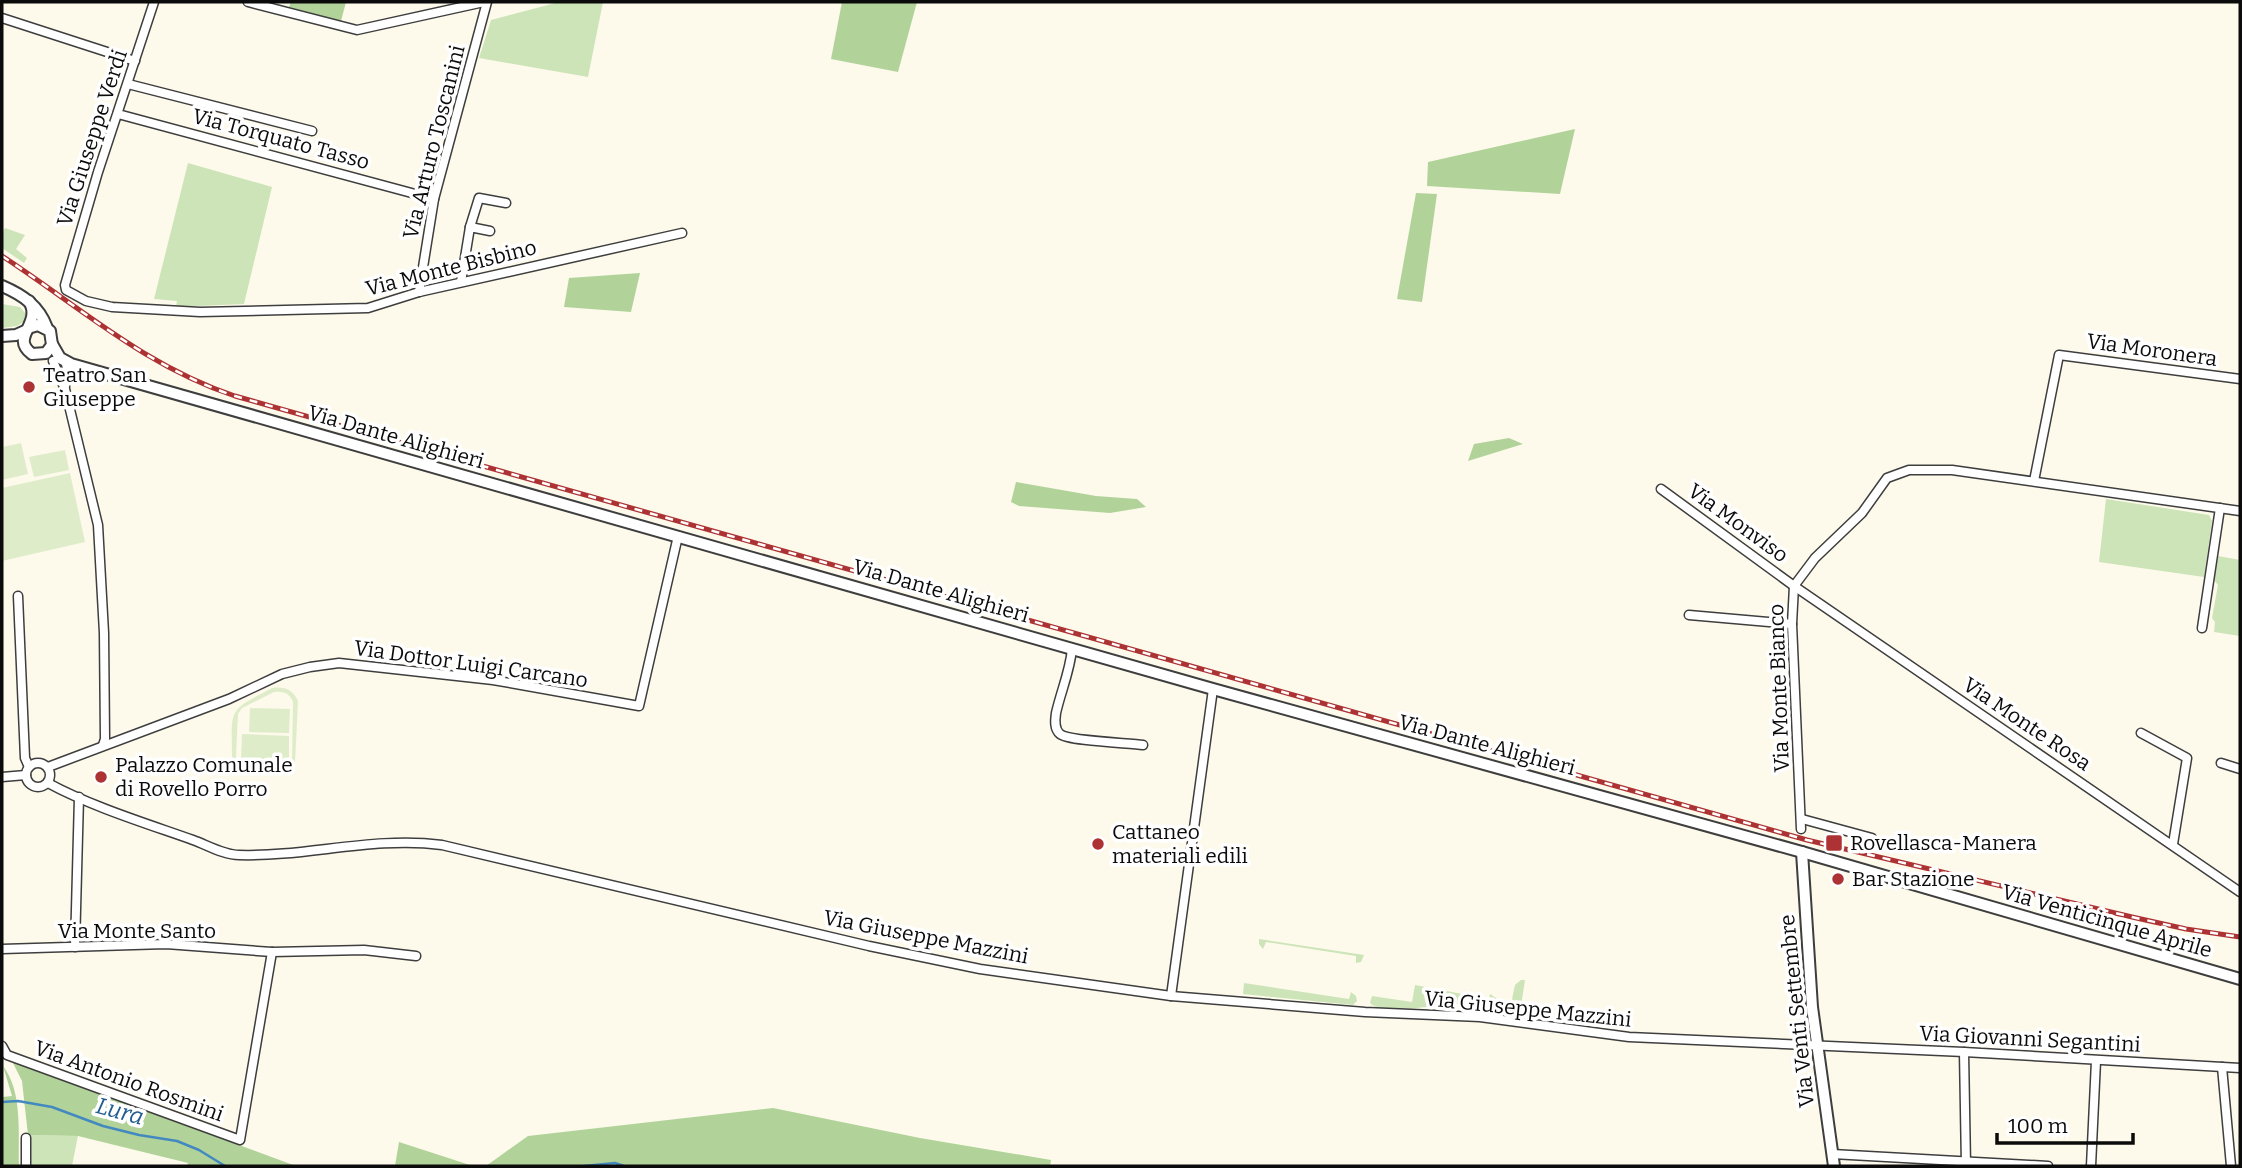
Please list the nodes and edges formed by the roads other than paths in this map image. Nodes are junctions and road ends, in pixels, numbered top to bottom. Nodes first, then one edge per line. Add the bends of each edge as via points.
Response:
1 (154, 2) edge
2 (248, 2) edge
3 (485, 2) edge
4 (2, 18) edge
5 (135, 61) junction
6 (128, 84) junction
7 (118, 114) junction
8 (312, 131) dead end
9 (434, 199) junction
10 (506, 203) dead end
11 (470, 227) junction
12 (490, 231) dead end
13 (682, 233) dead end
14 (461, 282) junction
15 (65, 285) joint
16 (2, 286) edge
17 (419, 292) junction
18 (29, 301) junction
19 (47, 328) junction
20 (27, 329) junction
21 (2, 336) edge
22 (2, 342) edge
23 (52, 344) junction
24 (24, 347) junction
25 (39, 355) junction
26 (64, 362) junction
27 (83, 367) junction
28 (66, 379) junction
29 (2240, 379) edge
30 (65, 389) junction
31 (2034, 481) junction
32 (1661, 488) dead end
33 (2220, 508) junction
34 (2240, 511) edge
35 (678, 536) junction
36 (1794, 586) junction
37 (18, 596) dead end
38 (1689, 615) dead end
39 (1792, 624) junction
40 (2202, 628) dead end
41 (1072, 649) junction
42 (1213, 689) junction
43 (2141, 733) dead end
44 (103, 745) junction
45 (1143, 745) dead end
46 (2221, 763) dead end
47 (48, 767) junction
48 (2240, 769) edge
49 (28, 771) junction
50 (2, 777) edge
51 (48, 783) junction
52 (79, 797) junction
53 (1802, 819) junction
54 (1801, 829) dead end
55 (1872, 838) dead end
56 (2173, 844) junction
57 (1802, 852) junction
58 (2240, 892) edge
59 (75, 947) junction
60 (2, 949) edge
61 (272, 951) junction
62 (416, 956) dead end
63 (2240, 979) edge
64 (1171, 996) junction
65 (2, 1046) edge
66 (1817, 1046) junction
67 (1964, 1052) junction
68 (2096, 1061) junction
69 (2222, 1067) junction
70 (2240, 1068) edge
71 (26, 1138) dead end
72 (1833, 1160) edge
73 (1966, 1165) edge
74 (26, 1166) edge
75 (2049, 1166) edge
76 (2091, 1166) edge
77 (2231, 1166) edge

1 - 5 street, Via Giuseppe Verdi
2 - 3 street via 357,30
3 - 9 street, Via Arturo Toscanini
4 - 5 street
5 - 6 street, Via Giuseppe Verdi
6 - 7 street, Via Giuseppe Verdi
6 - 8 street
7 - 9 street, Via Torquato Tasso
7 - 15 street, Via Giuseppe Verdi
9 - 17 street, Via Arturo Toscanini
10 - 11 street via 479,198
11 - 12 street
11 - 14 street
13 - 14 street, Via Monte Bisbino
14 - 17 street, Via Monte Bisbino
15 - 17 street, Via Monte Bisbino via 70,293 97,305 200,312 368,308
16 - 18 street
18 - 19 street
18 - 20 street via 33,318
19 - 20 street
19 - 23 street
20 - 21 street
20 - 24 street
22 - 24 street
23 - 25 street
23 - 26 street
24 - 25 street
25 - 26 street, Via Dante Alighieri
26 - 27 street, Via Dante Alighieri
26 - 28 street
26 - 30 street via 57,366
27 - 28 street via 73,369
27 - 35 street, Via Dante Alighieri
28 - 30 street
29 - 31 street, Via Moronera via 2059,355
30 - 44 street via 97,525 105,667
31 - 33 street, Via Monte Bianco
31 - 36 street, Via Monte Bianco via 1936,469 1895,474
32 - 36 street, Via Monviso
33 - 34 street, Via Monte Bianco
33 - 40 street
35 - 41 street, Via Dante Alighieri
35 - 44 street, Via Dottor Luigi Carcano via 639,706 493,680 340,663 282,674 180,719
36 - 39 street, Via Monte Bianco
36 - 56 street, Via Monte Rosa
37 - 49 street
38 - 39 street
39 - 53 street, Via Monte Bianco
41 - 42 street, Via Dante Alighieri
41 - 45 street via 1056,715 1060,734
42 - 57 street, Via Dante Alighieri
42 - 64 street
43 - 56 street via 2187,758
44 - 47 street, Via Dottor Luigi Carcano
46 - 48 street
47 - 49 street via 41,763
47 - 51 street
49 - 50 street
49 - 51 street via 28,782 34,787
51 - 52 street, Via Giuseppe Mazzini
52 - 59 street
52 - 64 street, Via Giuseppe Mazzini via 235,855 279,855 410,841 442,845 980,969
53 - 54 street, Via Monte Bianco
53 - 55 street
56 - 58 street, Via Monte Rosa
57 - 63 street, Via Venticinque Aprile
57 - 66 street, Via Venti Settembre
59 - 60 street, Via Monte Santo
59 - 61 street, Via Monte Santo via 166,944
61 - 62 street, Via Monte Santo via 364,950
61 - 65 street, Via Antonio Rosmini via 240,1140 7,1055
64 - 66 street, Via Giuseppe Mazzini via 1480,1017 1629,1037
66 - 67 street, Via Giovanni Segantini
66 - 72 street, Via Venti Settembre
67 - 68 street, Via Giovanni Segantini
67 - 73 street
68 - 69 street, Via Giovanni Segantini
68 - 76 street
69 - 70 street, Via Giovanni Segantini
69 - 77 street
71 - 74 street
72 - 73 street
73 - 75 street

